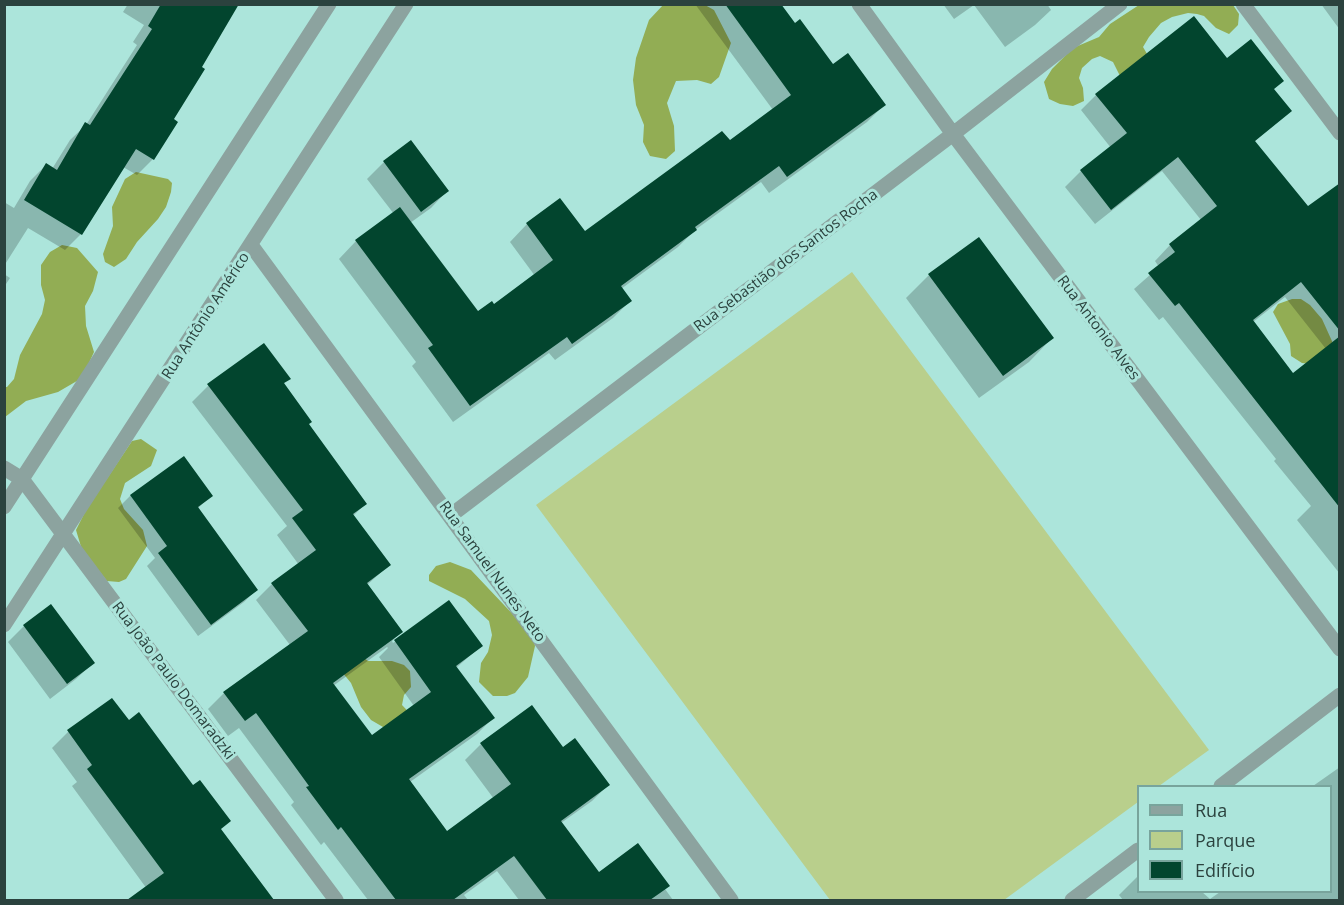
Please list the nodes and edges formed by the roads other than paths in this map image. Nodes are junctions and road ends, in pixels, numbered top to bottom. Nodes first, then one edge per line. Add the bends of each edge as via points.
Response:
1 (329, 4) edge
2 (406, 4) edge
3 (858, 4) edge
4 (1120, 4) edge
5 (1243, 4) edge
6 (1340, 133) edge
7 (952, 134) junction
8 (252, 246) junction
9 (4, 468) edge
10 (22, 479) junction
11 (4, 507) edge
12 (450, 516) junction
13 (64, 534) junction
14 (4, 626) edge
15 (1340, 649) edge
16 (1340, 695) edge
17 (1222, 785) edge
18 (1137, 851) edge
19 (336, 900) edge
20 (731, 900) edge
21 (1072, 900) edge

1 - 10 street
2 - 8 street, Rua Antônio Américo
3 - 7 street, Rua Antonio Alves
4 - 7 street, Rua Sebastião dos Santos Rocha
5 - 6 street
7 - 12 street, Rua Sebastião dos Santos Rocha
7 - 15 street, Rua Antonio Alves
8 - 12 street, Rua Samuel Nunes Neto
8 - 13 street, Rua Antônio Américo
9 - 10 street, Rua João Paulo Domaradzki
10 - 11 street
10 - 13 street, Rua João Paulo Domaradzki
12 - 20 street, Rua Samuel Nunes Neto
13 - 14 street, Rua Antônio Américo
13 - 19 street, Rua João Paulo Domaradzki
16 - 17 street
18 - 21 street

